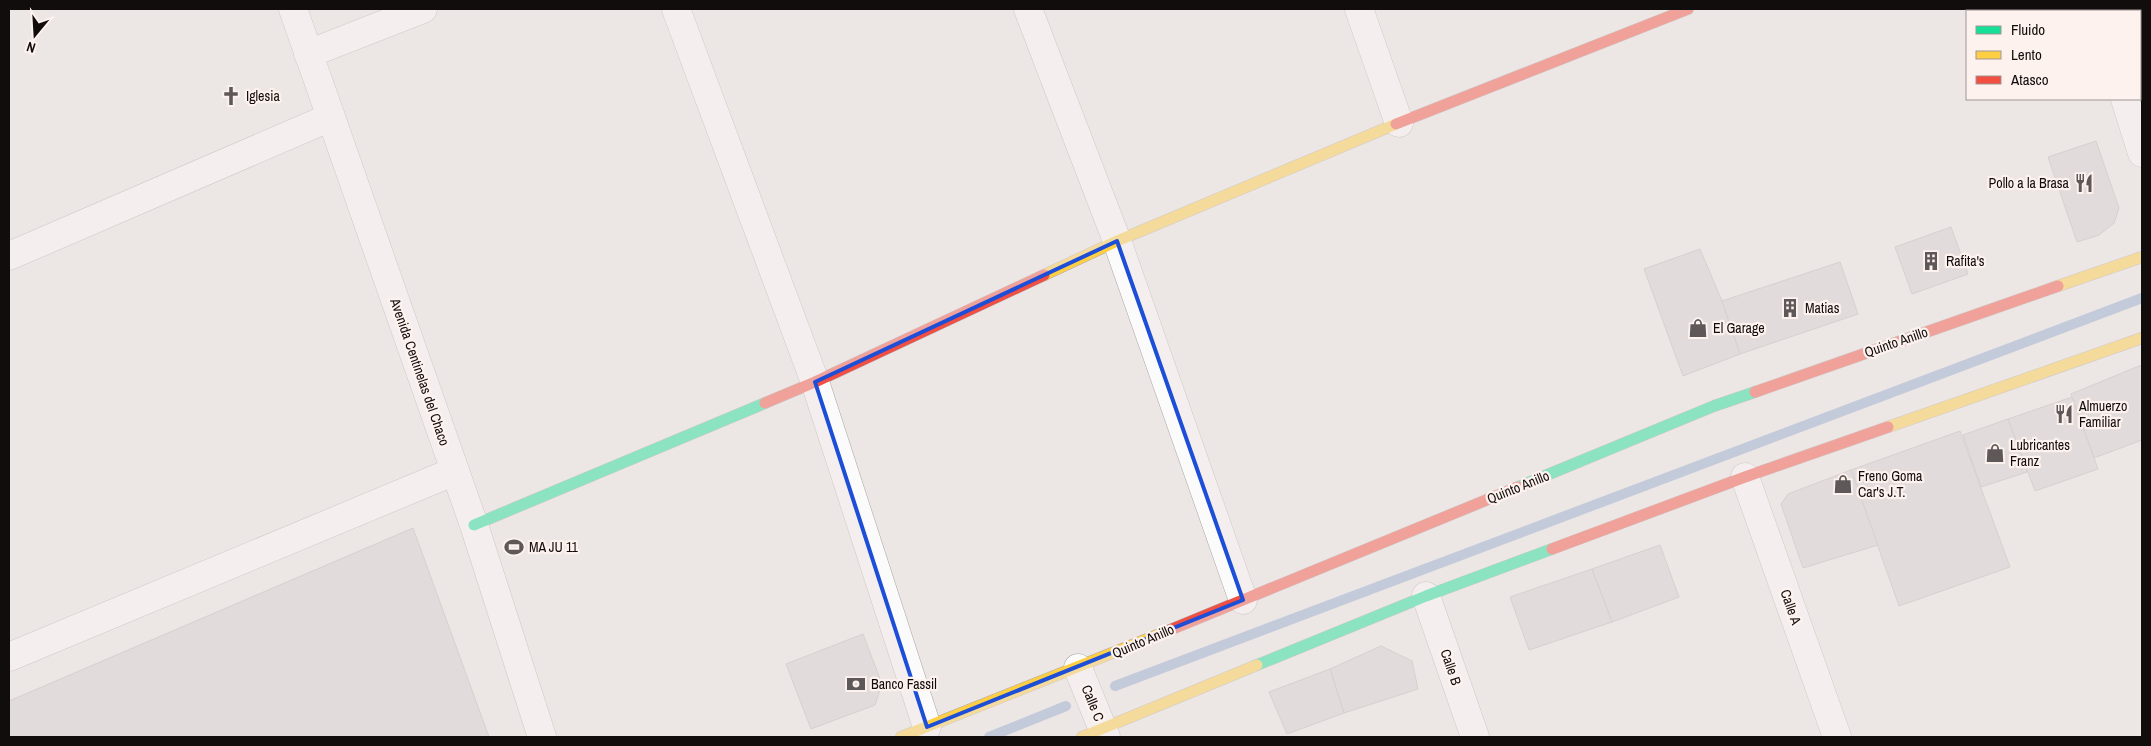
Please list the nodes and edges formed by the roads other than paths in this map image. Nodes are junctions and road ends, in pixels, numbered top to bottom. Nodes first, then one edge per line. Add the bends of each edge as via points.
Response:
1 (293, 9) edge
2 (423, 9) edge
3 (676, 9) edge
4 (1028, 9) edge
5 (1359, 9) edge
6 (1688, 9) edge
7 (308, 54) junction
8 (2125, 100) edge
9 (331, 117) junction
10 (1399, 123) junction
11 (2142, 153) edge
12 (1117, 241) junction
13 (9, 256) edge
14 (2142, 257) edge
15 (2142, 338) edge
16 (815, 382) junction
17 (455, 471) junction
18 (1745, 477) junction
19 (474, 525) junction
20 (1426, 596) junction
21 (1243, 600) junction
22 (9, 657) edge
23 (1078, 668) junction
24 (927, 727) junction
25 (1097, 734) edge
26 (542, 737) edge
27 (901, 737) edge
28 (1474, 737) edge
29 (1837, 737) edge

1 - 7 street, Avenida Centinelas del Chaco
2 - 7 street
3 - 16 street
4 - 12 street
5 - 10 street
6 - 10 main road
7 - 9 street, Avenida Centinelas del Chaco
8 - 11 street
9 - 13 street
9 - 17 street, Avenida Centinelas del Chaco
10 - 12 main road
12 - 16 main road
12 - 21 street
14 - 21 main road, Quinto Anillo via 1714,406
15 - 18 main road
16 - 19 main road
16 - 24 street
17 - 19 street, Avenida Centinelas del Chaco
17 - 22 street
18 - 20 main road
18 - 29 street, Calle A
19 - 26 street, Avenida Centinelas del Chaco
20 - 25 main road
20 - 28 street, Calle B
21 - 23 main road, Quinto Anillo
23 - 24 main road, Quinto Anillo
23 - 25 street, Calle C
24 - 27 main road, Quinto Anillo

